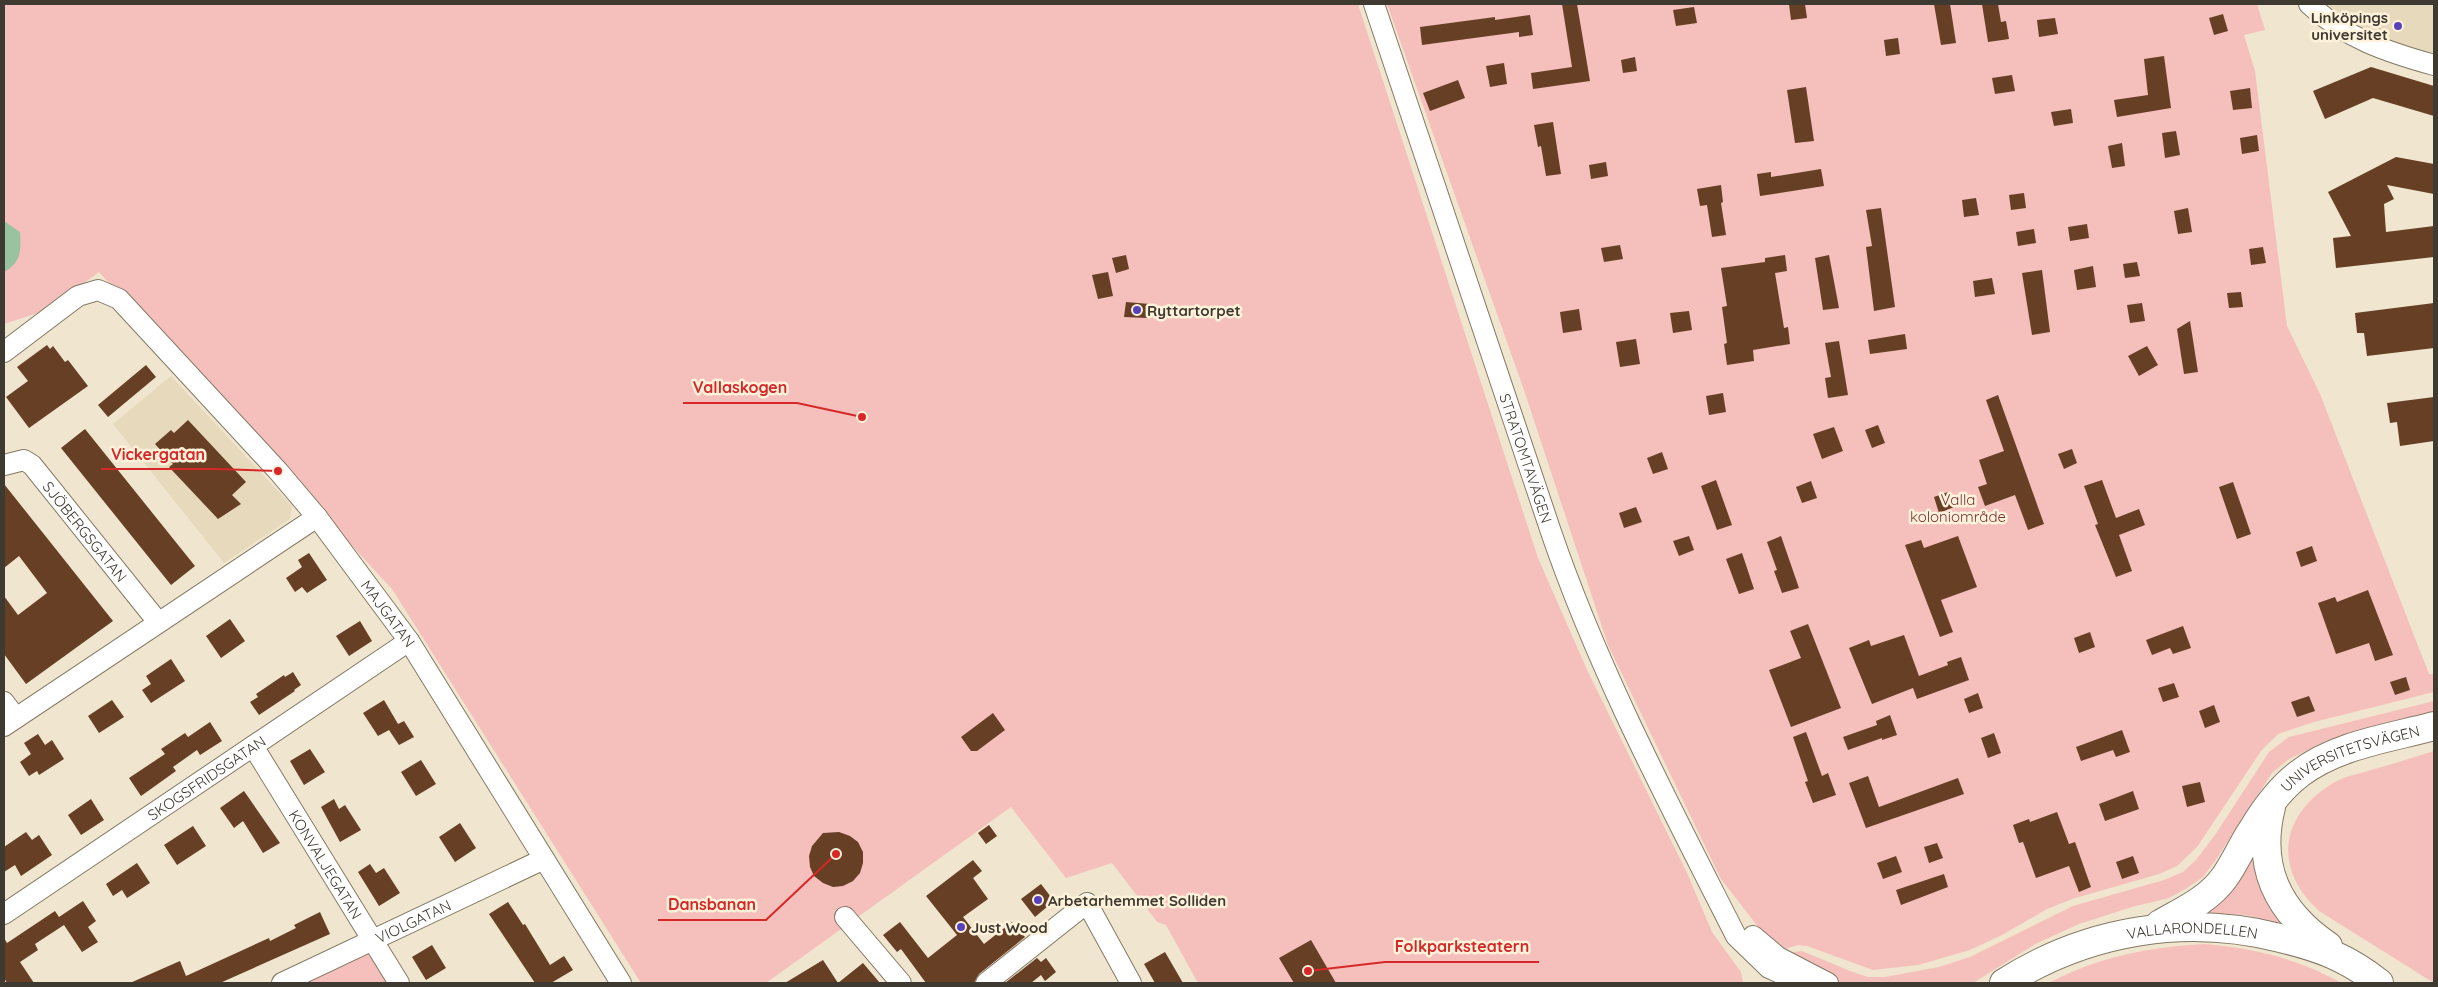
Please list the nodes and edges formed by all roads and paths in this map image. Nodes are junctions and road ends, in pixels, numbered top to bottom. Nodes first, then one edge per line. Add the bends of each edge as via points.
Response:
1 (1374, 4) edge
2 (2309, 4) edge
3 (2434, 66) edge
4 (4, 352) edge
5 (4, 465) edge
6 (318, 517) junction
7 (158, 622) junction
8 (409, 641) junction
9 (8, 716) edge
10 (2434, 726) edge
11 (253, 746) junction
12 (2273, 801) junction
13 (544, 859) junction
14 (1716, 896) junction
15 (4, 914) edge
16 (845, 917) dead end
17 (2152, 928) junction
18 (374, 940) junction
19 (2349, 961) junction
20 (282, 983) edge
21 (400, 983) edge
22 (621, 983) edge
23 (901, 983) edge
24 (986, 983) edge
25 (1131, 983) edge
26 (1802, 983) edge
27 (1828, 983) edge
28 (2004, 983) edge
29 (2379, 983) edge

1 - 14 street, STRATOMTAVÄGEN via 1574,598 1597,655
2 - 3 street via 2352,37
4 - 6 street, MAJGATAN via 78,296 98,290 118,299
5 - 7 street, SJÖBERGSGATAN via 24,460 32,465
6 - 7 street
6 - 8 street, MAJGATAN
7 - 9 street
8 - 11 street, SKOGSFRIDSGATAN
8 - 13 street, MAJGATAN
10 - 12 main road, UNIVERSITETSVÄGEN via 2336,754 2300,773
11 - 15 street, SKOGSFRIDSGATAN
11 - 18 street, KONVALJEGATAN
12 - 17 main road, UNIVERSITETSVÄGEN via 2217,886 2185,911
12 - 19 main road, UNIVERSITETSVÄGEN via 2267,828 2267,858 2275,889 2306,930
13 - 18 street, VIOLGATAN
13 - 22 street, MAJGATAN
14 - 26 street, STRATOMTAVÄGEN via 1736,936 1750,951 1769,968
14 - 27 street, STRATOMTAVÄGEN via 1751,934 1773,952
16 - 23 street
17 - 19 main road, VALLARONDELLEN via 2202,926 2264,934 2324,950
17 - 28 main road, VALLARONDELLEN via 2076,948
18 - 20 street, VIOLGATAN
18 - 21 street, KONVALJEGATAN
19 - 29 main road, VALLARONDELLEN
24 - 25 street via 1087,903

